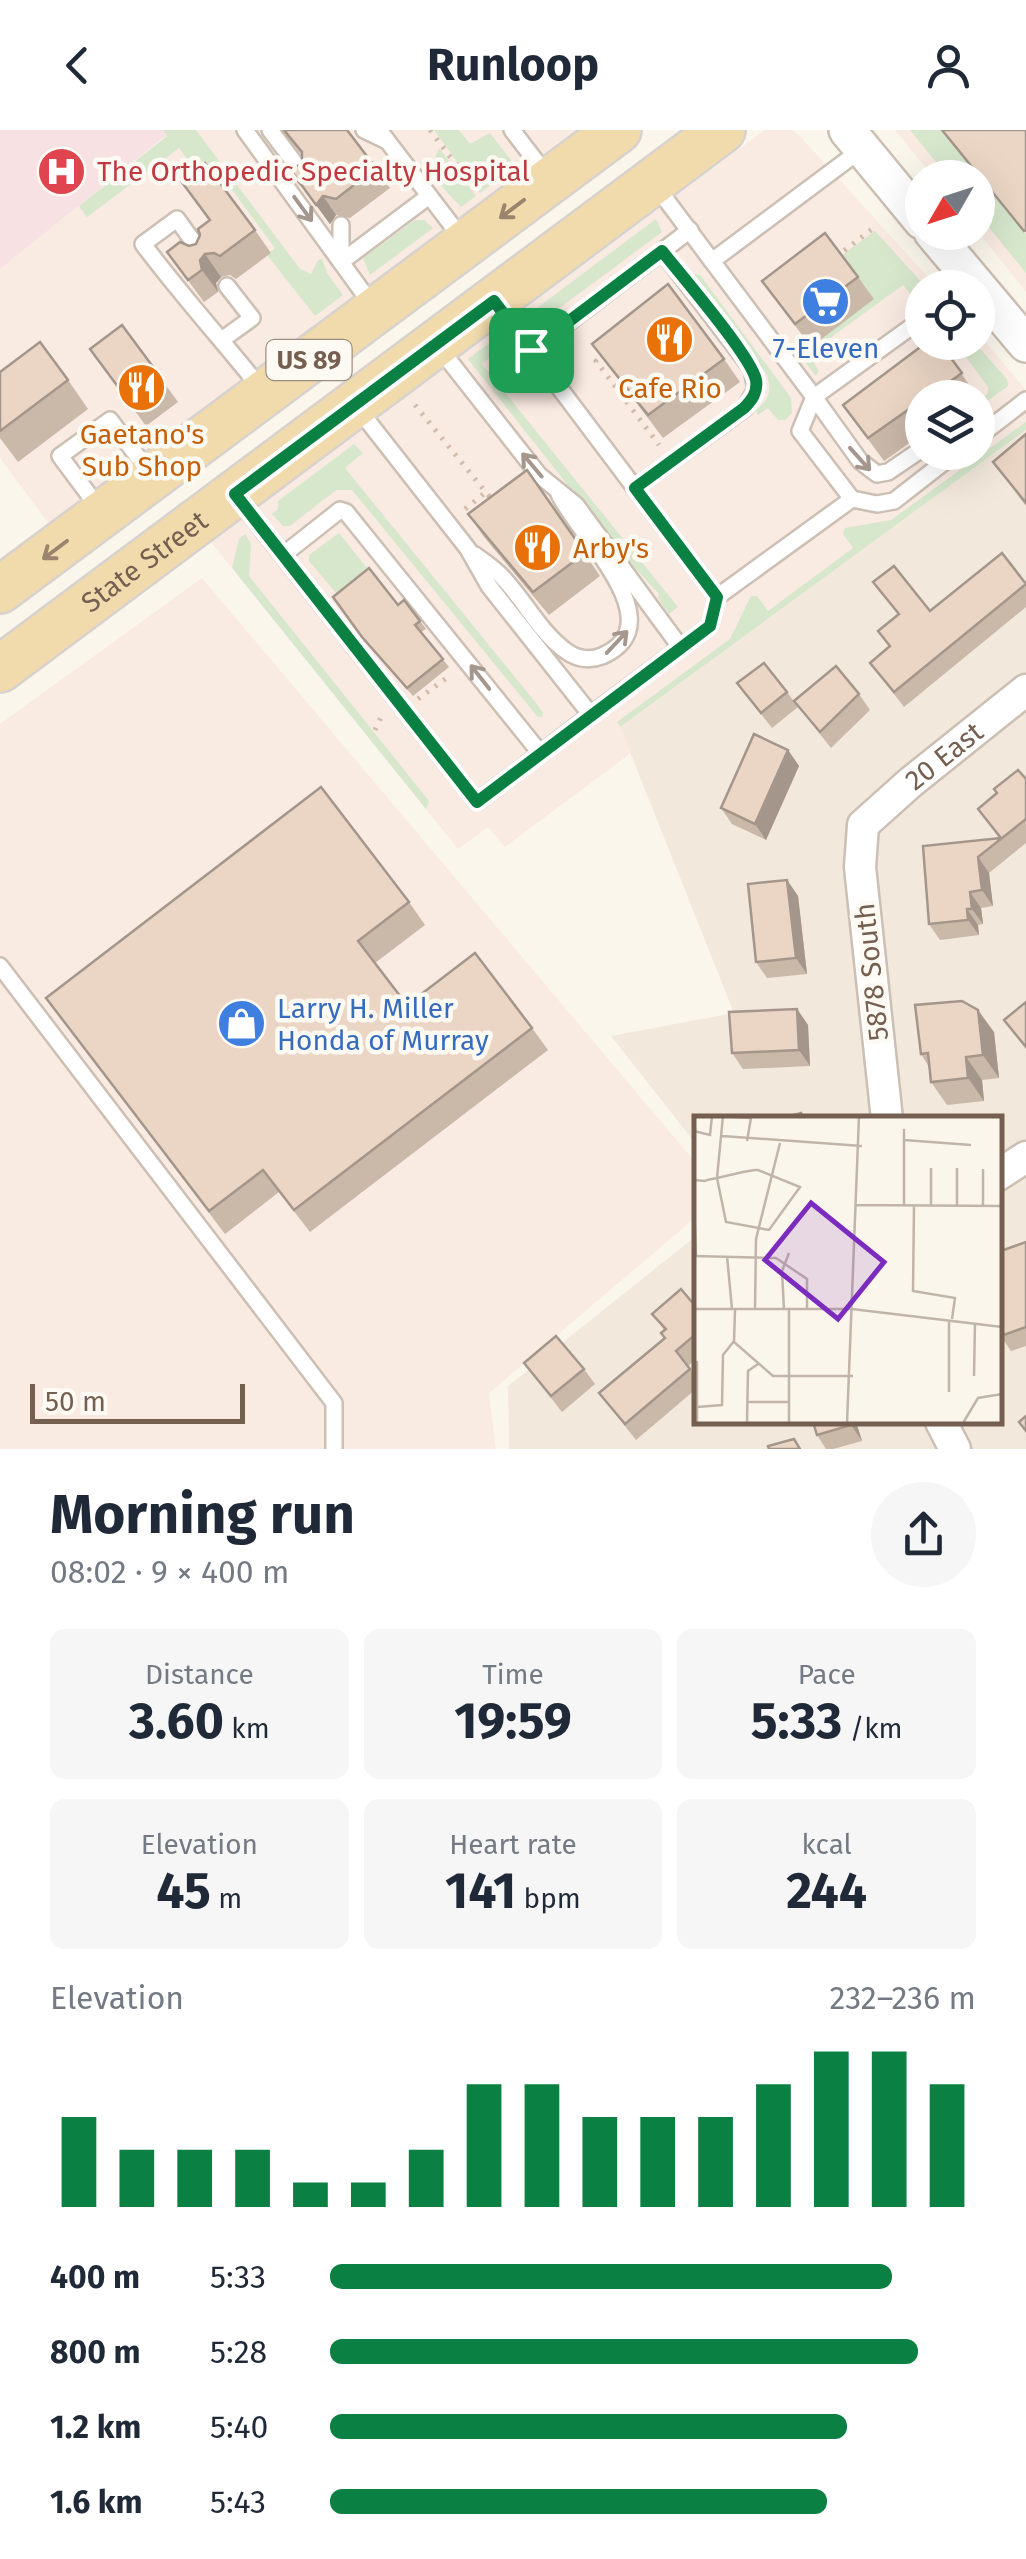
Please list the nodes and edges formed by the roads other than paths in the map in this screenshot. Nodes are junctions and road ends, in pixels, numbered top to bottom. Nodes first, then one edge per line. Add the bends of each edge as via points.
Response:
1 (245, 130) edge
2 (270, 130) edge
3 (364, 130) edge
4 (512, 130) edge
5 (618, 130) edge
6 (722, 130) edge
7 (383, 135) edge
8 (854, 139) edge
9 (306, 178) edge
10 (550, 180) junction
11 (653, 182) junction
12 (429, 196) junction
13 (905, 200) edge
14 (341, 224) dead end
15 (690, 230) junction
16 (466, 243) junction
17 (662, 251) junction
18 (206, 258) edge
19 (712, 260) junction
20 (342, 262) junction
21 (227, 286) dead end
22 (494, 301) junction
23 (376, 309) junction
24 (995, 314) edge
25 (905, 331) edge
26 (223, 340) junction
27 (436, 344) junction
28 (1026, 344) edge
29 (531, 350) junction
30 (265, 393) junction
31 (814, 397) junction
32 (1026, 400) edge
33 (355, 404) junction
34 (995, 424) edge
35 (905, 460) edge
36 (934, 470) edge
37 (152, 476) junction
38 (556, 488) junction
39 (635, 488) junction
40 (235, 494) junction
41 (852, 498) junction
42 (103, 514) junction
43 (468, 549) junction
44 (283, 555) junction
45 (0, 590) edge
46 (717, 597) junction
47 (681, 648) junction
48 (0, 669) edge
49 (1026, 690) edge
50 (592, 715) junction
51 (541, 754) junction
52 (863, 825) joint
53 (0, 966) edge
54 (888, 1116) edge
55 (1026, 1156) edge
56 (1001, 1173) edge
57 (941, 1424) edge
58 (334, 1449) edge
59 (955, 1449) edge

1 -> 20 lane
2 - 9 lane
3 - 7 lane
4 - 10 lane
5 - 10 main road, US 89
6 - 11 main road, State Street / US 89
7 - 12 lane
8 - 13 street
8 - 19 lane
10 -> 16 main road, US 89
11 - 15 lane
11 - 22 main road, State Street / US 89
12 - 16 lane
12 - 20 lane
14 - 20 lane
15 - 17 lane
15 - 19 lane
16 - 23 main road, US 89
17 - 29 lane
17 - 39 lane via 752,369 756,389 744,408
18 - 26 lane via 177,219 143,244
19 - 31 lane
20 - 23 lane
21 - 26 lane via 252,318
22 - 27 main road, State Street / US 89
22 - 29 lane
23 - 30 main road, US 89
24 - 28 street
25 - 31 lane
26 - 30 lane
27 - 33 main road, State Street / US 89
38 -> 27 lane
29 - 39 lane
30 - 37 main road, US 89
31 -> 35 lane via 860,462 877,474
31 - 41 lane via 800,431
32 - 34 lane
33 - 40 main road, State Street / US 89
33 - 43 lane
36 - 41 lane via 894,500
37 - 42 main road, US 89
37 - 42 lane via 110,420 60,456
43 -> 38 lane via 503,577 570,654 588,659 618,646 629,630 630,611
38 - 47 lane via 576,505
39 - 46 lane
40 - 44 lane
40 - 48 main road, State Street / US 89
41 - 46 lane
42 -> 45 main road, US 89
43 - 50 lane via 488,586
51 -> 44 lane via 346,512 340,510
44 - 51 lane via 477,802
46 - 47 lane via 710,626
47 - 50 lane
49 - 52 street, 20 East
50 - 51 lane
52 - 54 street, 5878 South via 860,867
53 - 58 lane via 334,1404
55 - 56 street
57 - 59 street

